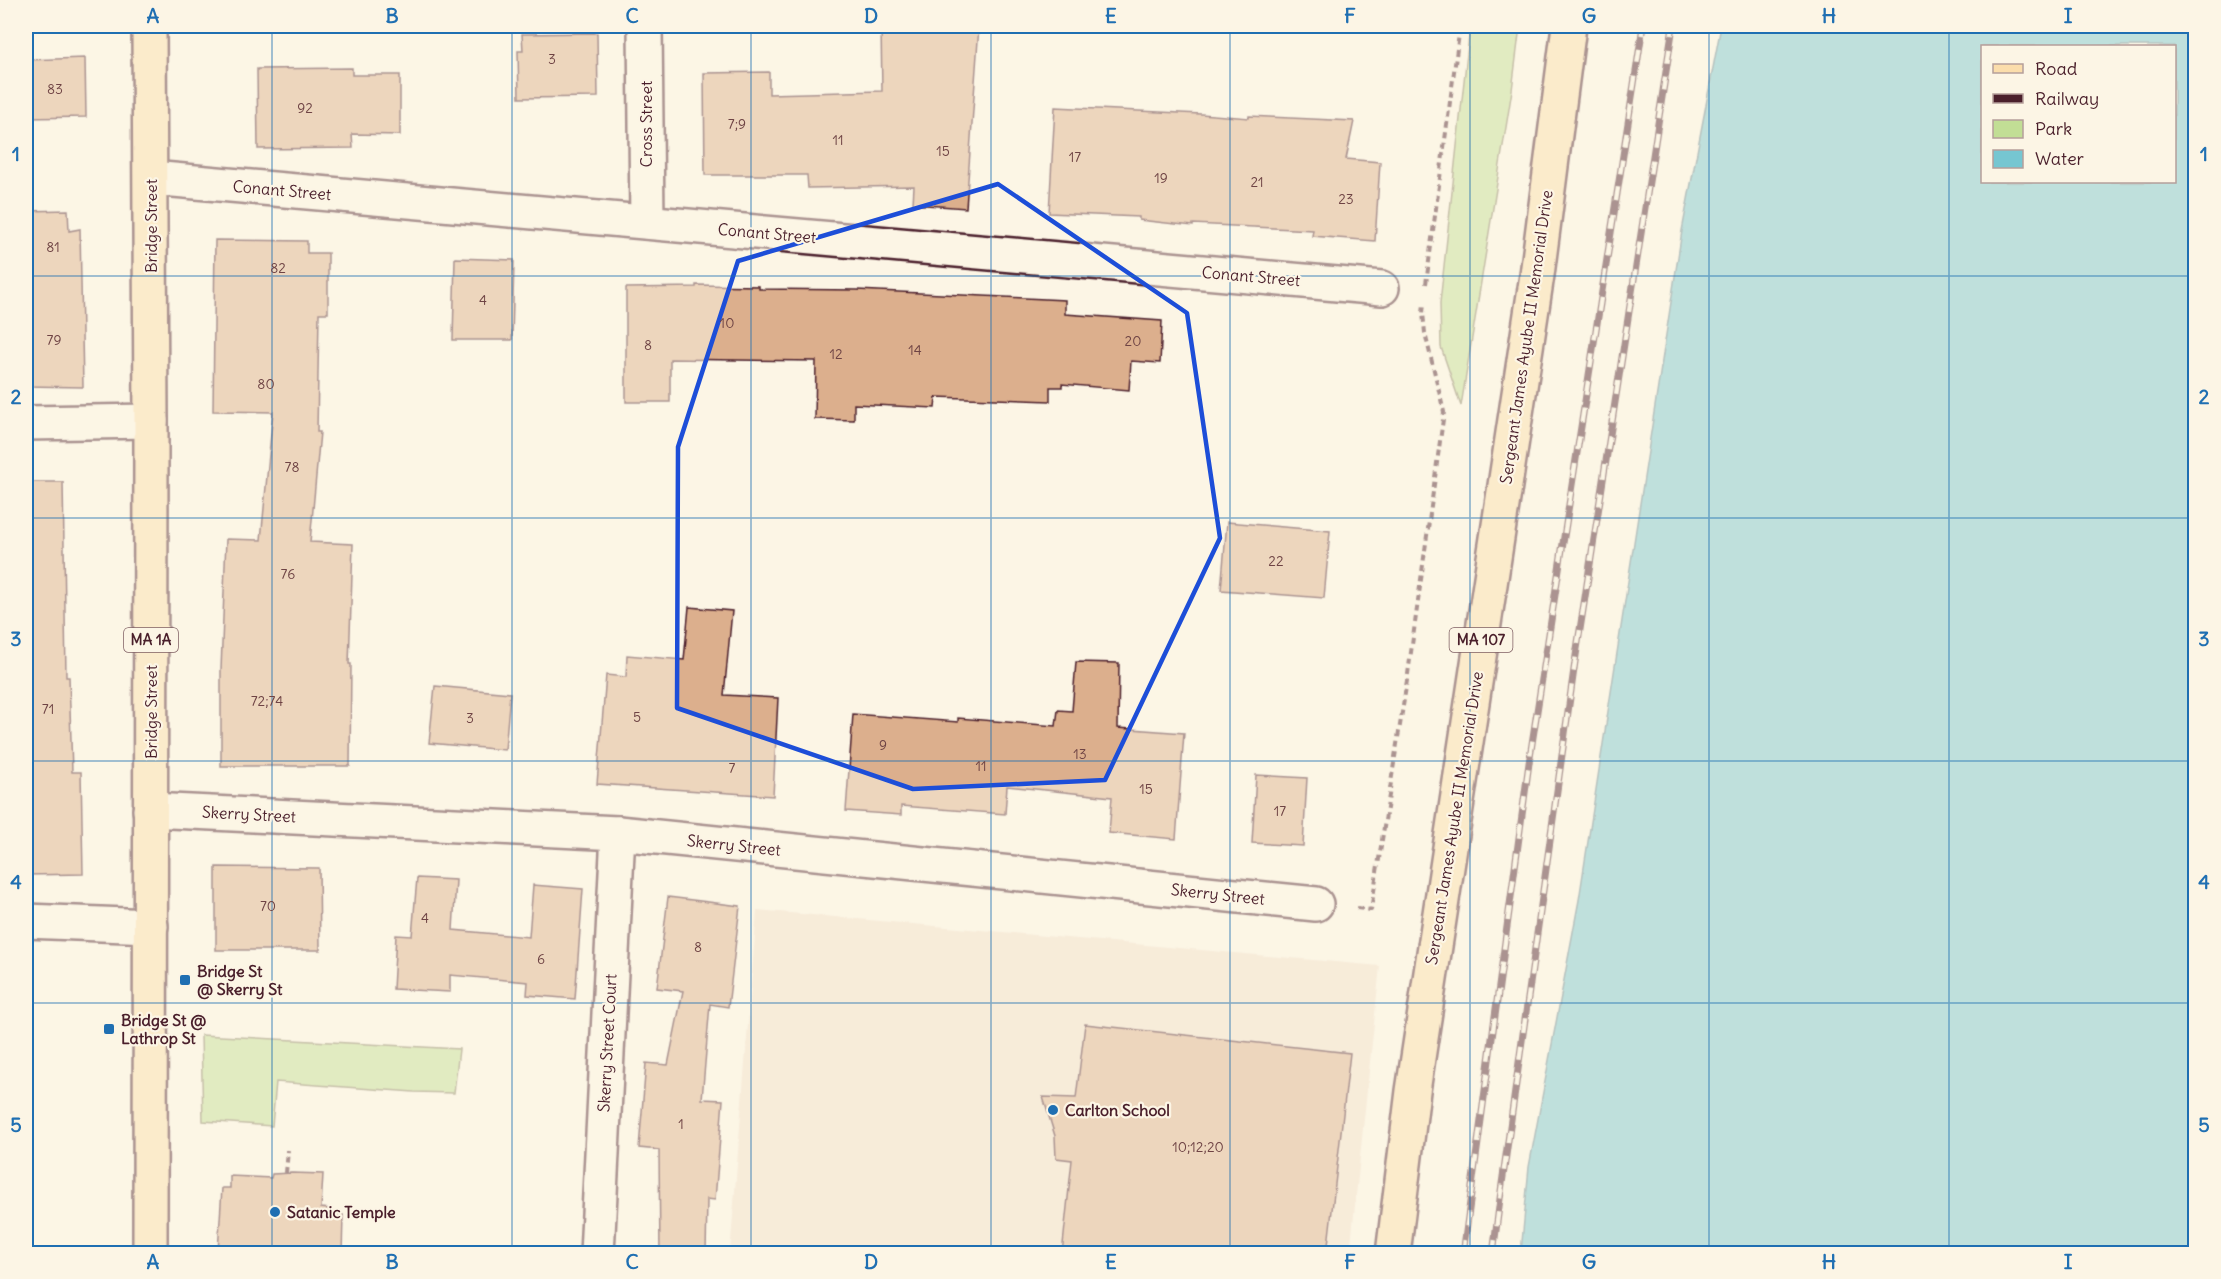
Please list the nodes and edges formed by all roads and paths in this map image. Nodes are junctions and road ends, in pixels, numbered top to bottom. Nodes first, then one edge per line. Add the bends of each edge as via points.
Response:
1 (149, 26) edge
2 (645, 26) edge
3 (1460, 26) edge
4 (1569, 26) edge
5 (151, 178) junction
6 (646, 222) junction
7 (1382, 288) dead end
8 (1425, 290) dead end
9 (1424, 301) dead end
10 (151, 421) junction
11 (26, 423) edge
12 (150, 810) junction
13 (618, 833) junction
14 (1316, 904) joint
15 (26, 921) edge
16 (151, 926) junction
17 (288, 1150) dead end
18 (286, 1173) dead end
19 (150, 1254) edge
20 (597, 1254) edge
21 (1393, 1254) edge

1 - 5 main road, Bridge Street / MA 1A
2 - 6 street, Cross Street
3 - 8 path
4 - 21 main road, Sergeant James Ayube II Memorial Drive / MA 107 via 1537,275 1413,1091
5 - 6 street, Conant Street
5 - 10 main road, Bridge Street / MA 1A
6 - 7 street, Conant Street
9 - 14 path via 1425,333 1444,412 1371,910
10 - 11 street
10 - 12 main road, Bridge Street / MA 1A
12 - 13 street, Skerry Street
12 - 16 main road, Bridge Street / MA 1A
13 - 14 street, Skerry Street
13 - 20 street, Skerry Street Court
15 - 16 street
16 - 19 main road, Bridge Street / MA 1A
17 - 18 path

